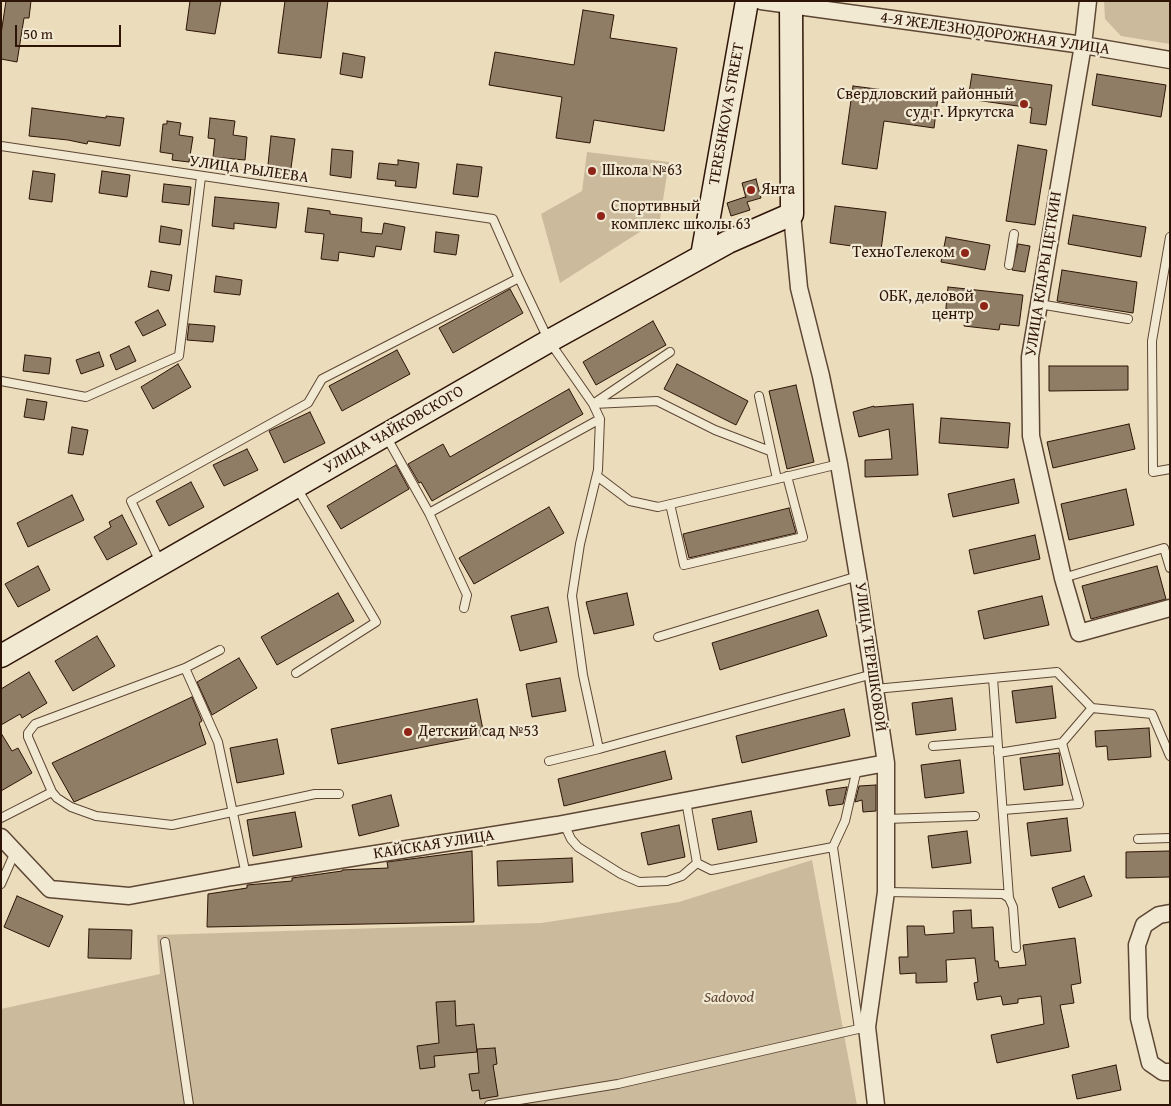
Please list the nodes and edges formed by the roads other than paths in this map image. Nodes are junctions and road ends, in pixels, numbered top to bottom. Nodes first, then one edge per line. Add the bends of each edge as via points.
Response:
1 (746, 1) edge
2 (761, 1) edge
3 (1088, 1) edge
4 (792, 3) edge
5 (1083, 46) junction
6 (1170, 60) edge
7 (1, 146) edge
8 (201, 177) junction
9 (792, 214) junction
10 (1014, 234) dead end
11 (1170, 236) edge
12 (702, 256) junction
13 (1009, 265) dead end
14 (519, 278) junction
15 (1039, 304) junction
16 (1128, 320) dead end
17 (549, 340) junction
18 (670, 352) dead end
19 (1, 381) edge
20 (759, 396) dead end
21 (593, 404) junction
22 (600, 419) junction
23 (386, 434) junction
24 (770, 451) junction
25 (839, 464) junction
26 (1170, 469) edge
27 (596, 476) junction
28 (787, 476) junction
29 (776, 479) junction
30 (296, 486) junction
31 (670, 504) junction
32 (429, 514) junction
33 (161, 564) junction
34 (1170, 568) edge
35 (858, 576) junction
36 (1063, 578) junction
37 (464, 608) dead end
38 (1170, 608) edge
39 (658, 637) dead end
40 (220, 650) dead end
41 (1, 656) edge
42 (185, 668) junction
43 (296, 673) dead end
44 (992, 678) junction
45 (874, 682) junction
46 (1092, 708) junction
47 (997, 740) junction
48 (1062, 743) junction
49 (933, 746) dead end
50 (599, 749) junction
51 (998, 753) junction
52 (1170, 756) edge
53 (549, 761) dead end
54 (886, 763) junction
55 (857, 769) junction
56 (52, 792) junction
57 (339, 794) dead end
58 (686, 801) junction
59 (1002, 810) junction
60 (232, 812) junction
61 (975, 816) dead end
62 (1, 818) edge
63 (886, 819) junction
64 (564, 824) junction
65 (1, 838) edge
66 (1170, 838) edge
67 (1138, 839) dead end
68 (833, 847) junction
69 (15, 852) junction
70 (697, 864) junction
71 (246, 875) junction
72 (1, 884) edge
73 (886, 892) junction
74 (1009, 898) junction
75 (1164, 914) edge
76 (165, 942) dead end
77 (1016, 948) dead end
78 (863, 1028) junction
79 (1170, 1072) edge
80 (189, 1105) edge
81 (489, 1105) edge
82 (876, 1105) edge

1 - 12 street, TERESHKOVA STREET
2 - 4 street, 4-Я ЖЕЛЕЗНОДОРОЖНАЯ УЛИЦА
3 - 5 street, УЛИЦА КЛАРЫ ЦЕТКИН
4 - 5 street, 4-Я ЖЕЛЕЗНОДОРОЖНАЯ УЛИЦА
4 - 9 street
5 - 6 street, 4-Я ЖЕЛЕЗНОДОРОЖНАЯ УЛИЦА
5 - 15 street, УЛИЦА КЛАРЫ ЦЕТКИН
7 - 8 lane, УЛИЦА РЫЛЕЕВА
8 - 14 lane, УЛИЦА РЫЛЕЕВА via 494,220
8 - 19 lane via 179,356 86,397
9 - 12 street, УЛИЦА ЧАЙКОВСКОГО
9 - 25 street, УЛИЦА ТЕРЕШКОВОЙ via 798,288
10 - 13 lane
11 - 26 lane via 1152,341 1153,472
12 - 17 street, УЛИЦА ЧАЙКОВСКОГО
14 - 17 lane
14 - 33 lane via 322,379 308,403 131,501
15 - 16 lane
15 - 36 street, УЛИЦА КЛАРЫ ЦЕТКИН via 1030,357 1031,436
17 - 21 lane
17 - 23 street, УЛИЦА ЧАЙКОВСКОГО
18 - 21 lane
20 - 24 lane
21 - 22 lane
21 - 24 lane via 657,401 715,430
22 - 27 lane
22 - 32 lane
23 - 30 street, УЛИЦА ЧАЙКОВСКОГО
23 - 32 lane
24 - 29 lane
25 - 28 lane
25 - 35 street, УЛИЦА ТЕРЕШКОВОЙ
27 - 31 lane via 630,500 658,507
27 - 50 lane via 572,596 583,675
28 - 29 lane
28 - 31 lane via 802,537 684,565
29 - 31 lane
30 - 33 street, УЛИЦА ЧАЙКОВСКОГО
30 - 43 lane via 376,622
32 - 37 lane via 467,595
33 - 41 street, УЛИЦА ЧАЙКОВСКОГО
34 - 36 lane via 1164,548
35 - 39 lane
35 - 45 street, УЛИЦА ТЕРЕШКОВОЙ
36 - 38 street, УЛИЦА КЛАРЫ ЦЕТКИН via 1079,633
40 - 42 lane
42 - 56 lane via 35,724 28,737
42 - 60 lane via 218,742
44 - 45 lane
44 - 46 lane via 1056,672
44 - 47 lane
45 - 50 lane
45 - 54 street, УЛИЦА ТЕРЕШКОВОЙ
46 - 48 lane
46 - 52 lane via 1152,714
47 - 49 lane
47 - 51 lane
48 - 51 lane
48 - 59 lane via 1079,804
50 - 53 lane
51 - 59 lane
54 - 55 street, КАЙСКАЯ УЛИЦА
54 - 63 street, УЛИЦА ТЕРЕШКОВОЙ
55 - 58 street, КАЙСКАЯ УЛИЦА
55 - 68 lane via 845,821
56 - 60 lane via 71,807 96,816 162,824
56 - 62 lane
57 - 60 lane via 315,794
58 - 64 street, КАЙСКАЯ УЛИЦА
58 - 70 lane
59 - 74 lane
60 - 71 lane
61 - 63 lane
63 - 73 street, УЛИЦА ТЕРЕШКОВОЙ
64 - 70 lane via 578,847 639,882 667,881 682,876
64 - 71 street, КАЙСКАЯ УЛИЦА
65 - 69 street, КАЙСКАЯ УЛИЦА
66 - 67 lane
68 - 70 lane via 711,870
68 - 78 lane
69 - 71 street, КАЙСКАЯ УЛИЦА via 50,888 60,890 129,896
69 - 72 lane
73 - 74 lane via 1003,894
73 - 78 street, УЛИЦА ТЕРЕШКОВОЙ
74 - 77 lane via 1013,907
75 - 79 street via 1144,926 1137,945 1139,1018 1150,1063 1163,1072
76 - 80 lane
78 - 81 lane via 618,1084
78 - 82 street, УЛИЦА ТЕРЕШКОВОЙ

